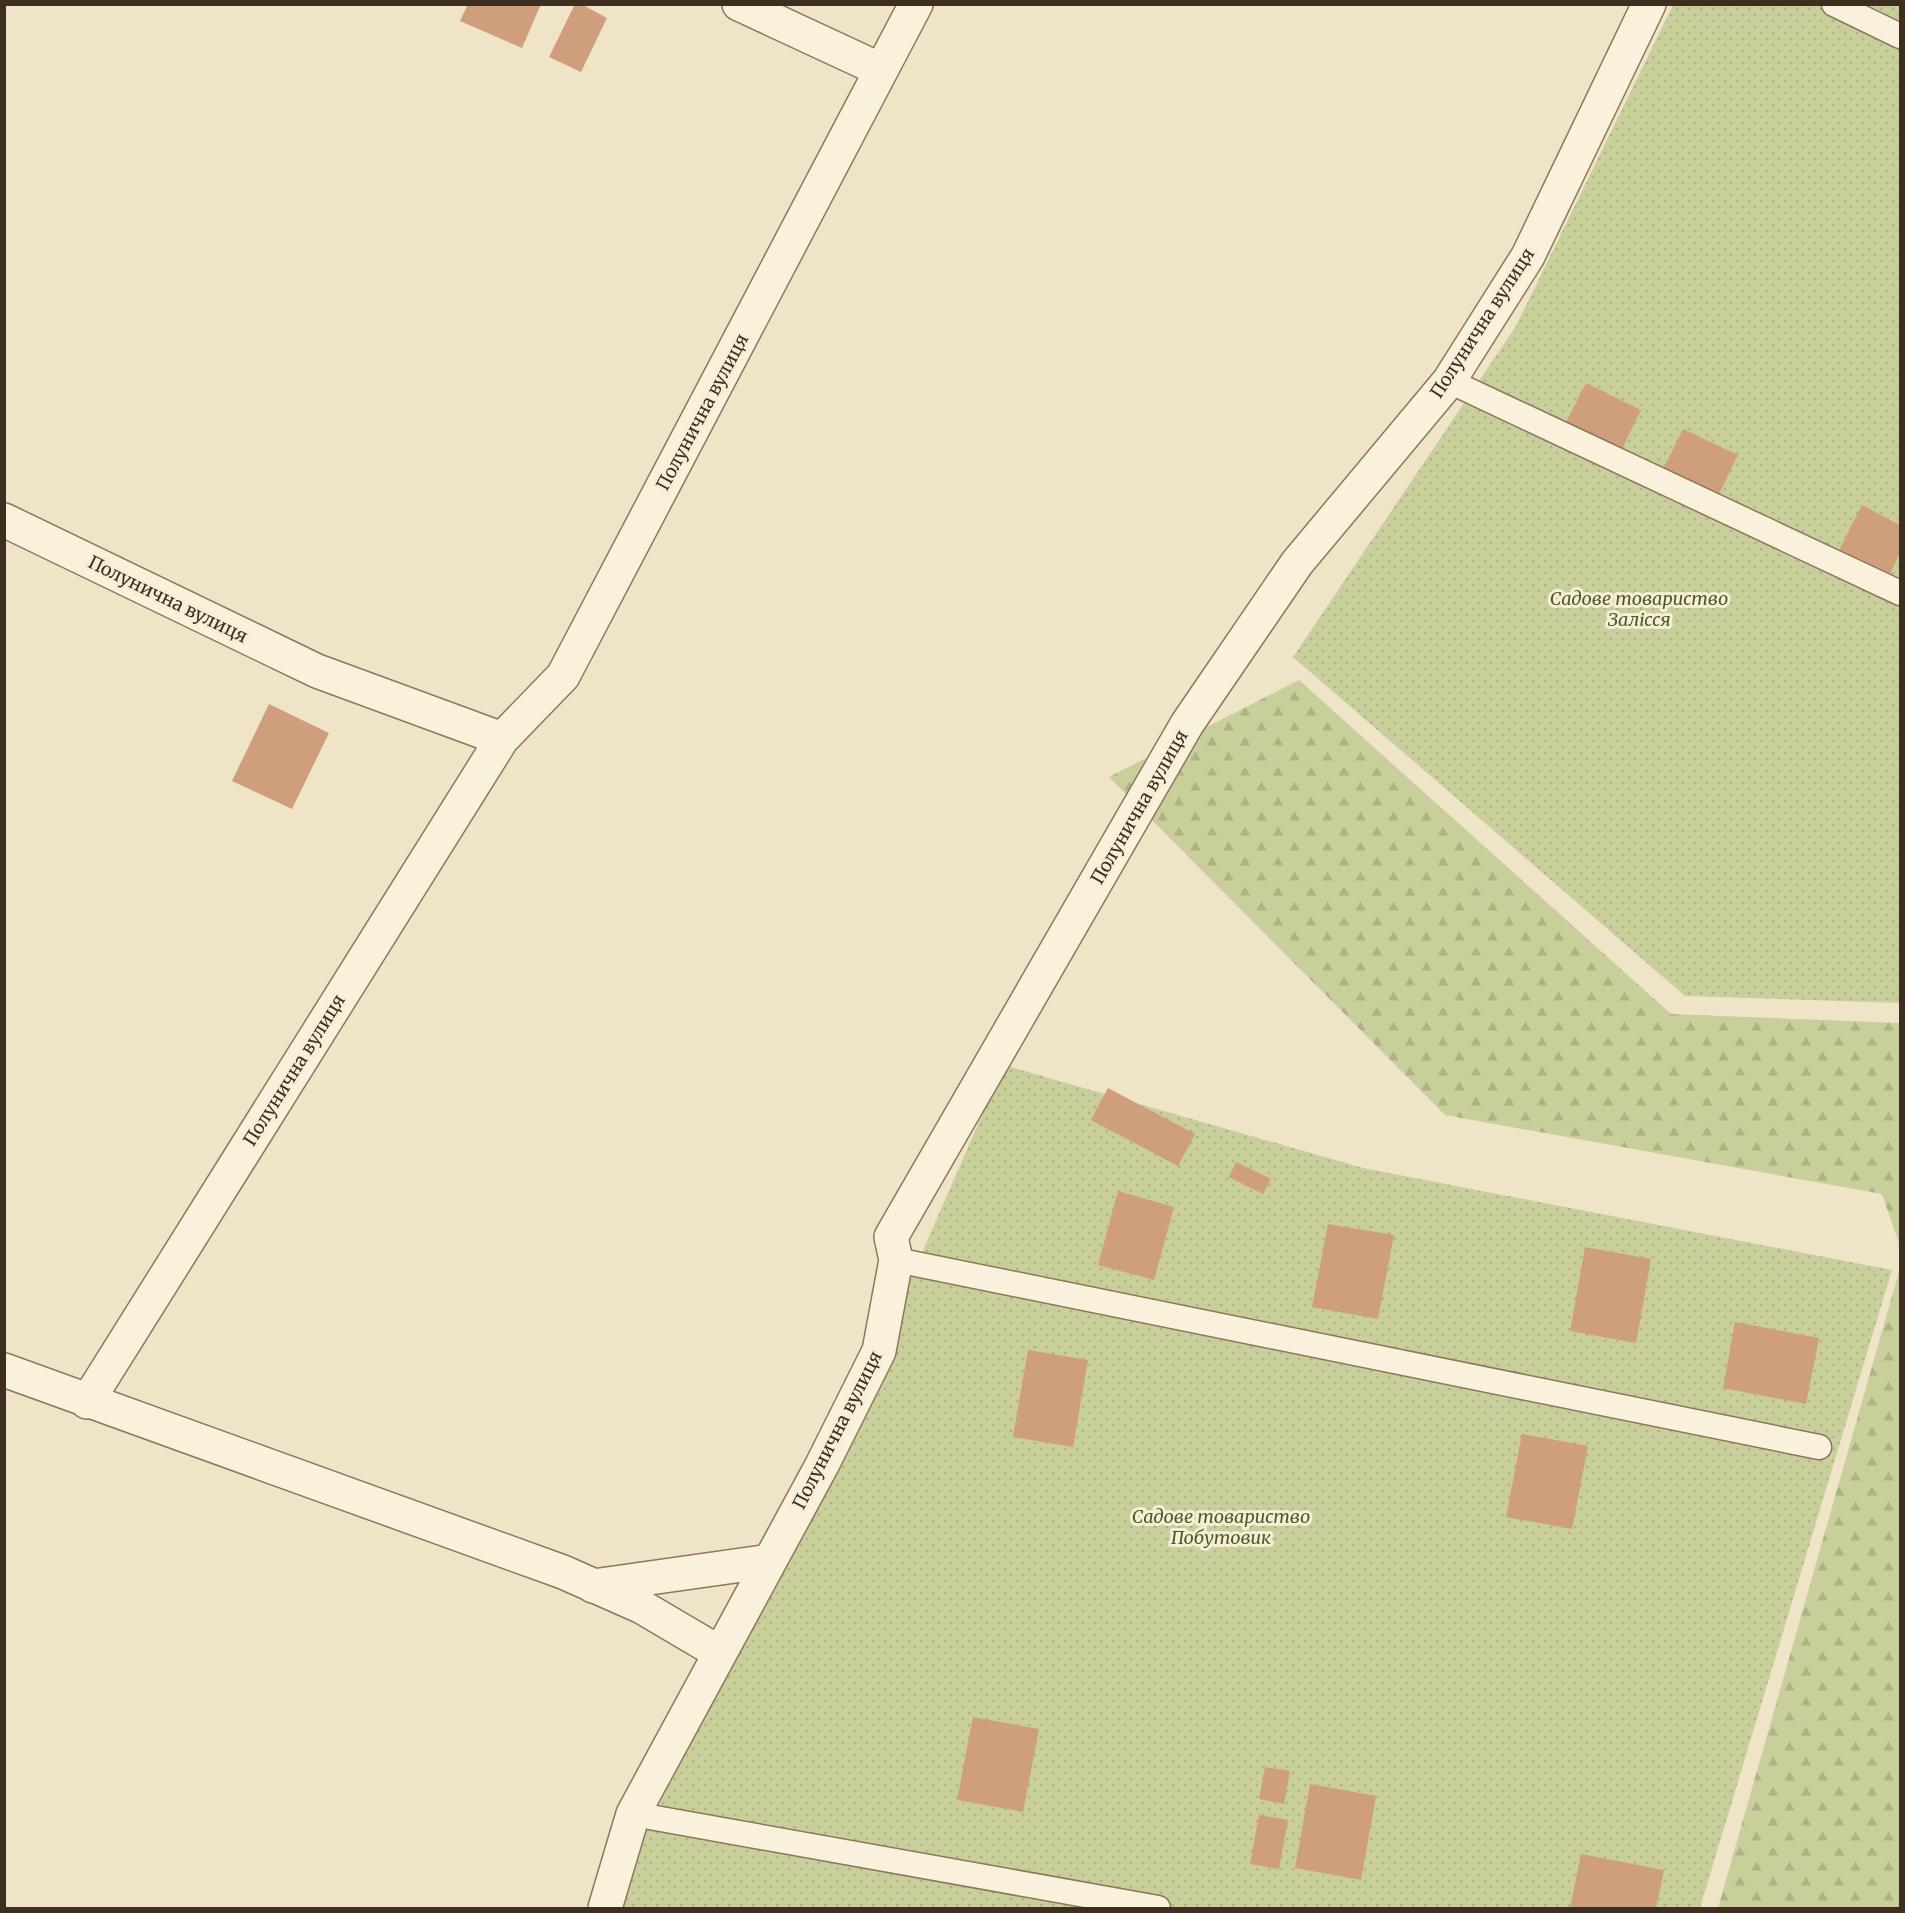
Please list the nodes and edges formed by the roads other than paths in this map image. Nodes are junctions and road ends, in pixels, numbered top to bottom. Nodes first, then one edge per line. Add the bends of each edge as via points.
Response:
1 (739, 4) edge
2 (916, 4) edge
3 (1649, 4) edge
4 (1834, 4) edge
5 (1900, 36) edge
6 (881, 70) junction
7 (1449, 381) junction
8 (4, 520) edge
9 (1900, 593) edge
10 (502, 739) junction
11 (896, 1260) junction
12 (4, 1370) edge
13 (87, 1402) junction
14 (1819, 1448) dead end
15 (770, 1561) junction
16 (593, 1586) junction
17 (720, 1653) junction
18 (633, 1814) junction
19 (605, 1908) edge
20 (1158, 1908) edge

1 - 6 street
2 - 6 street, Полунична вулиця
3 - 7 street, Полунична вулиця via 1528,256
4 - 5 lane
6 - 10 street, Полунична вулиця via 563,676
7 - 9 lane
7 - 11 street, Полунична вулиця via 1297,563 1187,724 891,1237
8 - 10 street, Полунична вулиця via 317,671
10 - 13 street, Полунична вулиця
11 - 14 lane
11 - 15 street, Полунична вулиця via 879,1351
12 - 13 street
13 - 16 street
15 - 16 street
15 - 17 street, Полунична вулиця
16 - 17 street via 642,1607
17 - 18 street, Полунична вулиця
18 - 19 street, Полунична вулиця
18 - 20 lane

